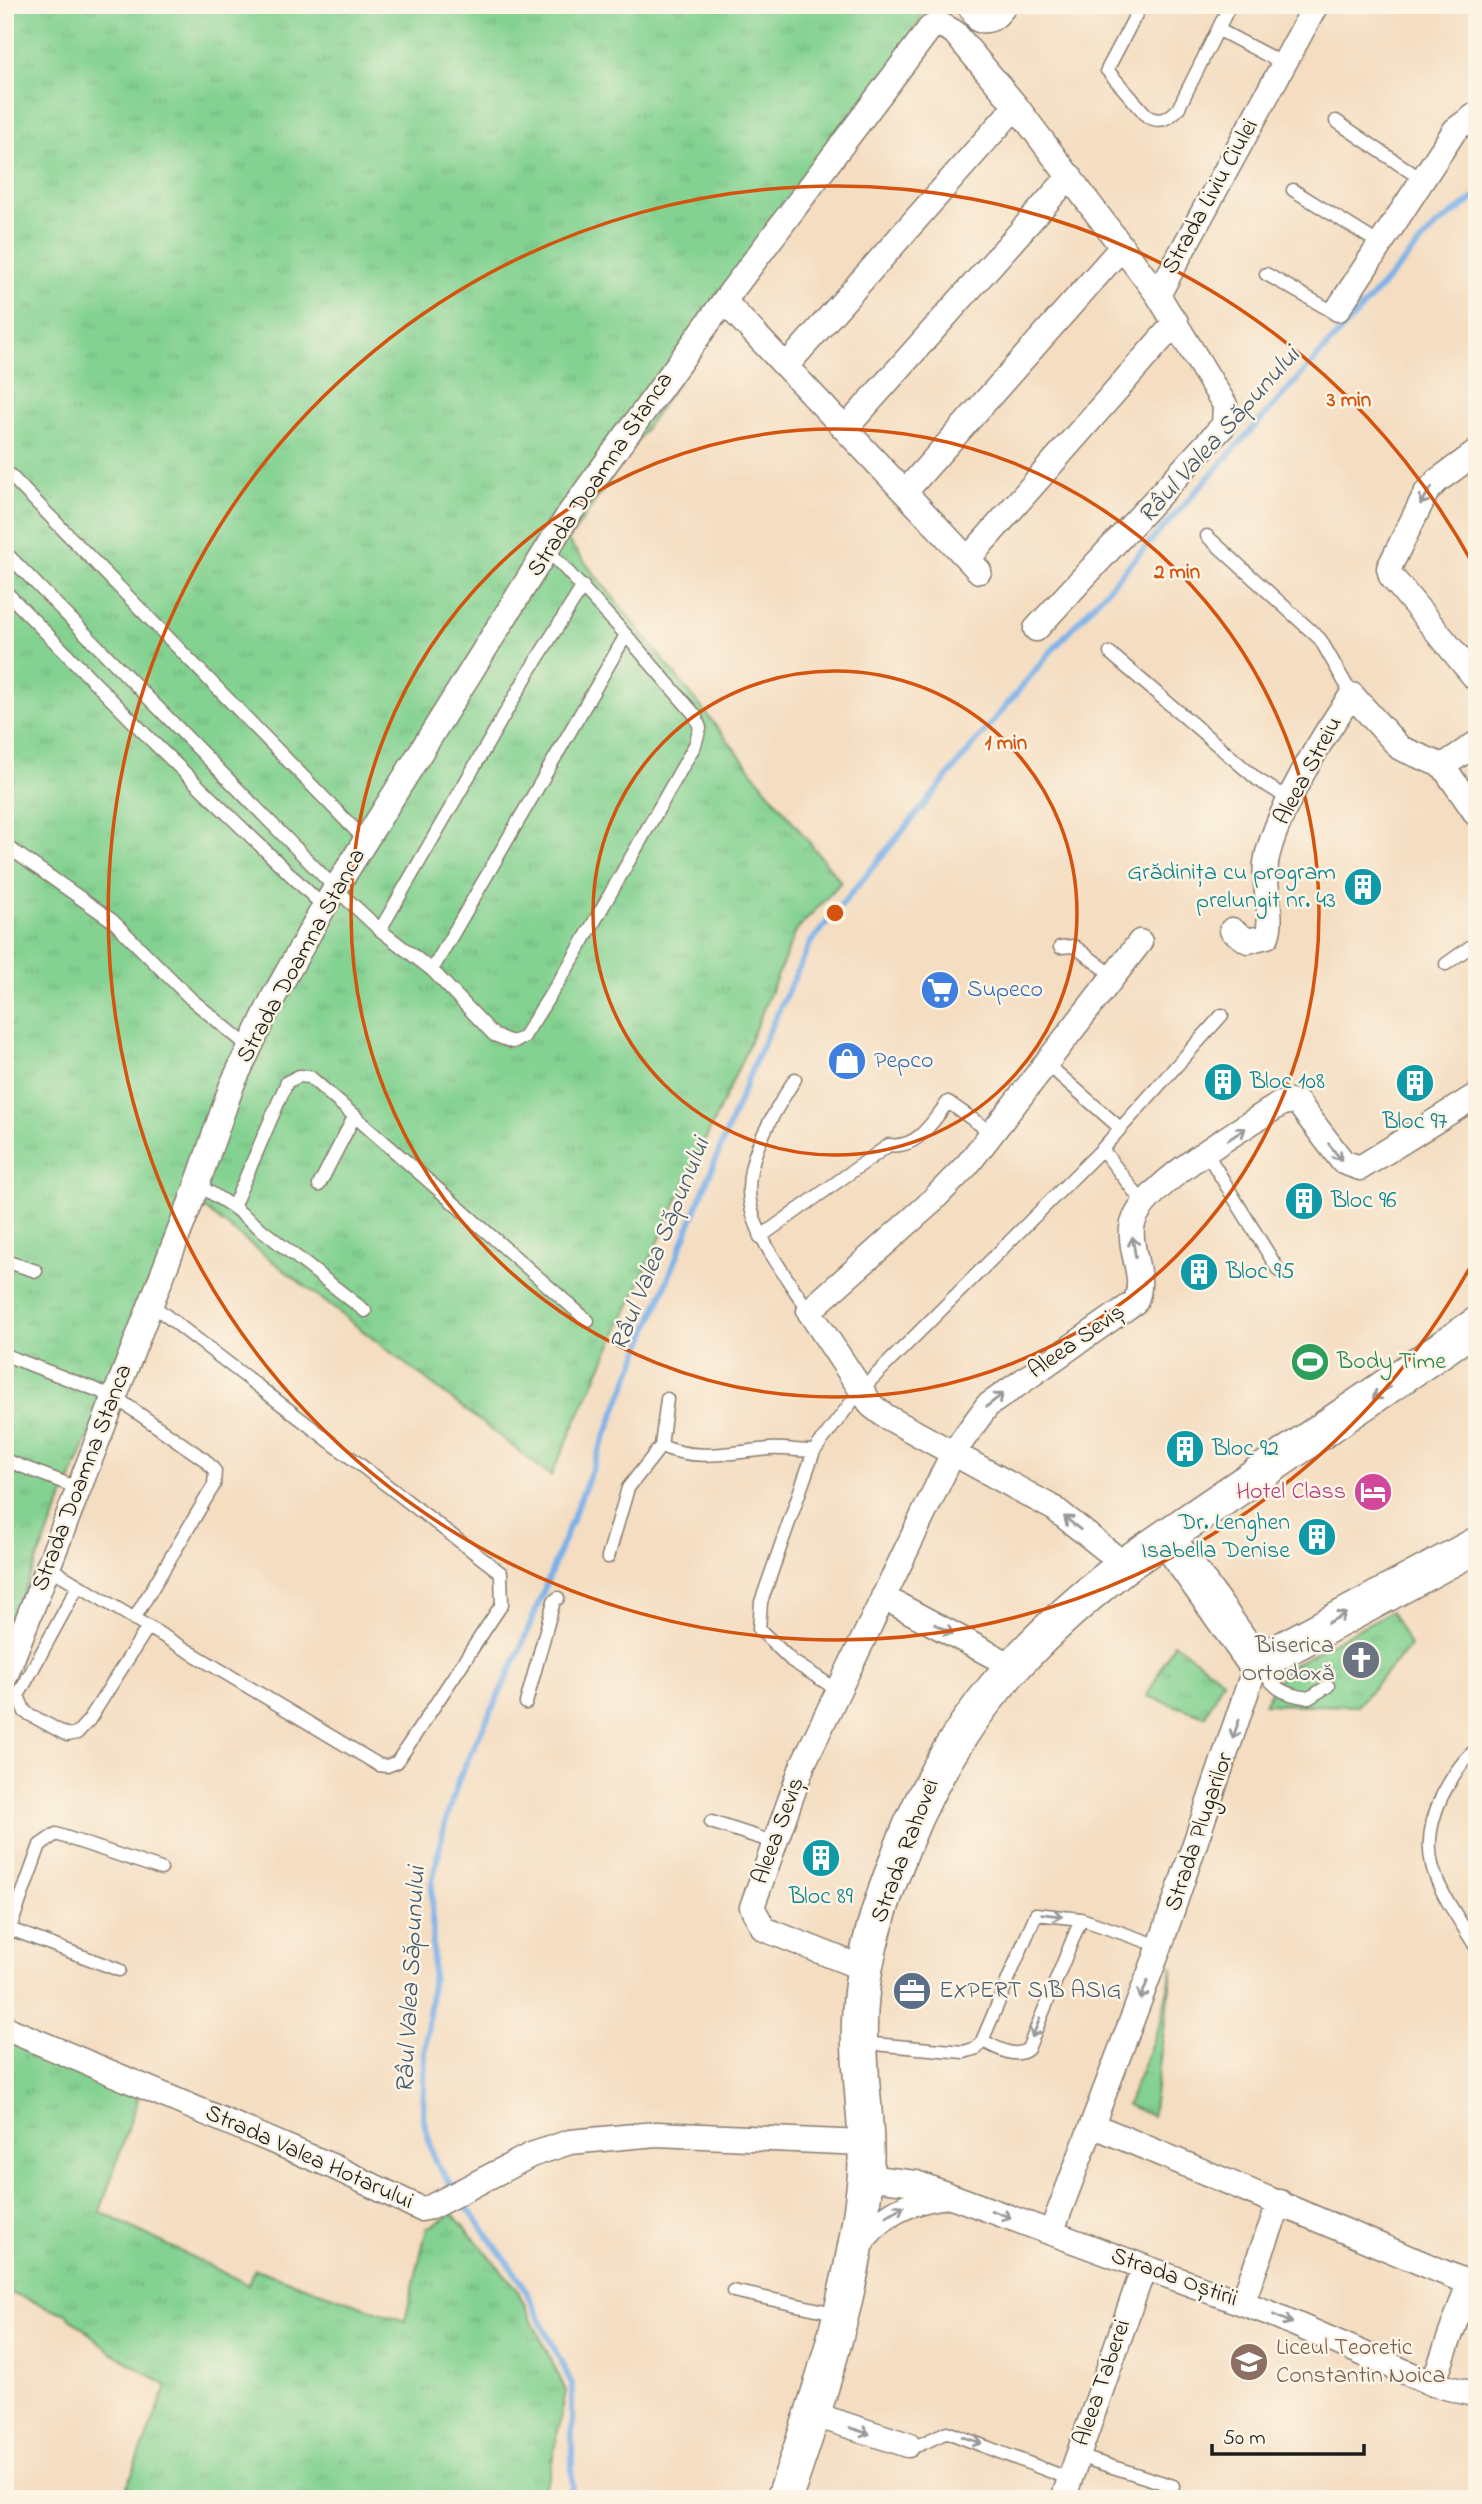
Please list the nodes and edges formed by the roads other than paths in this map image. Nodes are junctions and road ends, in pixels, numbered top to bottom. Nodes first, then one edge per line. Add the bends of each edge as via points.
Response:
1 (969, 5) edge
2 (1005, 5) edge
3 (1141, 5) edge
4 (1230, 5) edge
5 (1317, 5) edge
6 (1219, 30) junction
7 (1284, 64) junction
8 (1016, 106) junction
9 (1477, 114) edge
10 (1336, 121) dead end
11 (1070, 176) junction
12 (1421, 179) junction
13 (1293, 190) dead end
14 (1380, 244) junction
15 (1122, 247) junction
16 (1266, 274) dead end
17 (1158, 295) junction
18 (724, 301) junction
19 (1338, 309) joint
20 (1176, 322) junction
21 (787, 365) junction
22 (845, 428) junction
23 (1477, 452) edge
24 (5, 470) edge
25 (905, 492) junction
26 (1207, 536) dead end
27 (547, 550) junction
28 (5, 552) edge
29 (583, 586) junction
30 (5, 591) edge
31 (1036, 628) dead end
32 (626, 635) junction
33 (1469, 649) edge
34 (1110, 653) dead end
35 (1477, 680) edge
36 (1352, 695) junction
37 (1477, 743) edge
38 (1443, 766) junction
39 (1292, 800) junction
40 (1477, 815) edge
41 (366, 841) junction
42 (5, 845) edge
43 (330, 898) junction
44 (380, 930) junction
45 (1232, 930) dead end
46 (1477, 942) edge
47 (1140, 943) dead end
48 (1060, 947) dead end
49 (1446, 964) dead end
50 (432, 970) junction
51 (1114, 976) junction
52 (1222, 1014) dead end
53 (249, 1047) junction
54 (1047, 1064) junction
55 (795, 1079) dead end
56 (1477, 1095) edge
57 (355, 1115) junction
58 (1120, 1128) junction
59 (992, 1133) junction
60 (1102, 1149) junction
61 (1206, 1154) junction
62 (197, 1185) junction
63 (319, 1185) dead end
64 (1143, 1203) junction
65 (233, 1207) junction
66 (760, 1237) junction
67 (5, 1261) edge
68 (36, 1270) dead end
69 (1279, 1271) dead end
70 (151, 1304) junction
71 (365, 1311) dead end
72 (809, 1311) junction
73 (588, 1321) dead end
74 (1477, 1325) edge
75 (5, 1356) edge
76 (860, 1391) junction
77 (115, 1396) junction
78 (667, 1399) dead end
79 (662, 1446) junction
80 (814, 1451) junction
81 (953, 1453) junction
82 (5, 1460) edge
83 (78, 1488) junction
84 (1167, 1538) junction
85 (1477, 1545) edge
86 (608, 1557) dead end
87 (1125, 1565) junction
88 (48, 1567) junction
89 (78, 1586) junction
90 (883, 1597) junction
91 (558, 1598) dead end
92 (134, 1619) junction
93 (148, 1627) junction
94 (1256, 1664) junction
95 (1012, 1666) junction
96 (5, 1676) edge
97 (1328, 1686) dead end
98 (836, 1689) junction
99 (526, 1703) dead end
100 (1477, 1749) edge
101 (710, 1822) dead end
102 (773, 1842) junction
103 (161, 1869) dead end
104 (1080, 1919) junction
105 (10, 1928) junction
106 (5, 1942) edge
107 (1160, 1946) junction
108 (1477, 1949) edge
109 (865, 1969) junction
110 (119, 1970) dead end
111 (5, 2028) edge
112 (982, 2041) junction
113 (858, 2043) junction
114 (1091, 2125) junction
115 (865, 2160) junction
116 (951, 2196) junction
117 (1280, 2202) junction
118 (1051, 2233) junction
119 (854, 2252) junction
120 (1144, 2267) junction
121 (1473, 2284) edge
122 (733, 2291) dead end
123 (1242, 2303) junction
124 (841, 2314) junction
125 (1433, 2384) junction
126 (1477, 2395) edge
127 (812, 2414) junction
128 (908, 2445) joint
129 (1078, 2456) junction
130 (1173, 2486) dead end
131 (1066, 2489) edge
132 (784, 2499) edge

1 - 2 street via 979,20 988,21
3 - 6 lane via 1107,70 1148,117 1156,120 1169,118 1178,109
4 - 6 lane
5 - 7 street, Strada Liviu Ciulei
6 - 7 lane
7 - 17 street, Strada Liviu Ciulei
8 - 11 street
8 - 18 street, Strada Doamna Stanca via 947,26 930,28
8 - 21 street
9 - 12 street via 1455,130
10 - 12 lane
11 - 15 street
11 - 22 street
12 - 14 street
13 - 14 lane
14 - 19 street
15 - 17 street
15 - 25 street
16 - 19 lane via 1330,310
17 - 20 street, Strada Liviu Ciulei
18 - 21 street
18 - 27 street, Strada Doamna Stanca via 632,424
20 - 25 street via 973,565
20 - 31 street, Strada Liviu Ciulei via 1222,396 1224,425
21 - 22 street
22 - 25 street
23 -> 33 street via 1426,493 1389,568 1391,576
24 - 41 lane
26 - 36 lane, Aleea Streiu via 1320,639
27 - 29 lane
27 - 41 street, Strada Doamna Stanca
28 - 43 lane via 309,858
29 - 32 lane
29 - 44 lane
30 - 43 lane via 153,742
32 - 50 lane
32 - 50 lane via 695,715 700,728 695,745 573,959 523,1038 512,1042 494,1035
33 - 35 street
34 - 39 lane via 1258,780
36 - 38 street, Aleea Streiu via 1400,748
36 - 39 street, Aleea Streiu via 1323,735
37 - 38 street
38 - 40 street
39 - 45 street, Aleea Streiu via 1268,857 1264,880 1270,928 1266,936 1248,940
41 - 43 street, Strada Doamna Stanca
42 - 53 lane via 113,920 191,999
43 - 44 lane
43 - 53 street, Strada Doamna Stanca
44 - 50 lane
46 - 49 lane
47 - 51 street
48 - 51 lane via 1074,946
51 - 54 street
52 - 58 lane
53 - 62 street, Strada Doamna Stanca
54 - 58 lane
54 - 59 street
55 - 66 lane via 766,1123 750,1166 748,1190
61 -> 56 street via 1291,1101 1298,1103 1343,1162 1360,1168
57 - 63 lane
57 - 65 lane via 310,1077 287,1082
57 - 73 lane
58 - 60 lane
59 - 66 lane via 948,1102 916,1140 907,1146 889,1145
59 - 72 street via 956,1177
60 - 64 lane
60 - 76 lane
61 - 64 street
61 - 69 lane
62 - 65 lane
62 - 70 street, Strada Doamna Stanca
81 -> 64 street, Aleea Seviș via 988,1406 1135,1302 1140,1284 1132,1231
65 - 71 lane
66 - 72 lane
67 - 68 lane
70 - 77 street, Strada Doamna Stanca
70 - 93 lane via 501,1573 503,1587 497,1613 397,1762 387,1766
72 - 76 street
74 -> 84 street, Strada Rahovei
75 - 77 lane
76 - 80 lane
76 - 81 street via 885,1416
77 - 83 street, Strada Doamna Stanca
77 - 92 lane via 215,1471 214,1485
78 - 79 lane
79 - 80 lane via 710,1457 771,1449
79 - 86 lane via 628,1488
80 - 98 lane via 761,1602 759,1629 792,1661
87 -> 81 street via 1055,1509
81 - 90 street, Aleea Seviș
82 - 83 lane
83 - 88 street, Strada Doamna Stanca
84 - 87 street, Strada Rahovei
84 - 94 street
94 -> 85 street
87 - 95 street, Strada Rahovei via 1059,1618
88 - 89 lane
88 - 96 street, Strada Doamna Stanca
89 - 92 lane
89 - 93 lane via 18,1696 25,1712 67,1735 77,1733
90 -> 95 street
90 - 98 street, Aleea Seviș
91 - 99 lane
92 - 93 lane
94 - 97 lane via 1287,1695 1310,1698
94 -> 107 street, Strada Plugarilor
95 - 109 street, Strada Rahovei via 965,1724 918,1807 880,1907
98 - 102 street, Aleea Seviș
100 - 108 lane via 1451,1779 1428,1835 1429,1861
101 - 102 lane
102 - 109 street, Aleea Seviș via 752,1907 764,1929
103 - 105 lane via 56,1834 40,1845
104 - 107 lane
112 -> 104 lane via 1036,1914
104 -> 112 lane via 1028,2049 1013,2054
105 - 106 lane
105 - 110 lane
107 -> 114 street, Strada Plugarilor
109 - 113 street, Strada Rahovei
111 - 115 street, Strada Valea Hotarului via 334,2167 410,2206 431,2207 531,2155 570,2142 656,2134
112 - 113 lane via 964,2052
113 - 115 street, Strada Rahovei
114 - 117 street
114 - 118 street, Strada Plugarilor
115 - 116 street, Strada Oștirii
115 - 119 street, Strada Rahovei
116 -> 118 street, Strada Oștirii
119 -> 116 street via 889,2214 925,2198
117 - 121 street
117 - 123 street
118 - 120 street, Strada Oștirii
119 - 124 street, Strada Rahovei
120 - 123 street, Strada Oștirii
120 - 129 street, Aleea Taberei
121 - 125 street
122 - 124 lane
123 -> 125 street, Strada Oștirii
124 - 127 street, Strada Rahovei
125 - 126 street, Strada Oștirii
127 -> 128 street
127 - 132 street, Strada Rahovei
128 -> 131 lane via 947,2432
129 - 130 lane
129 - 131 street, Aleea Taberei

